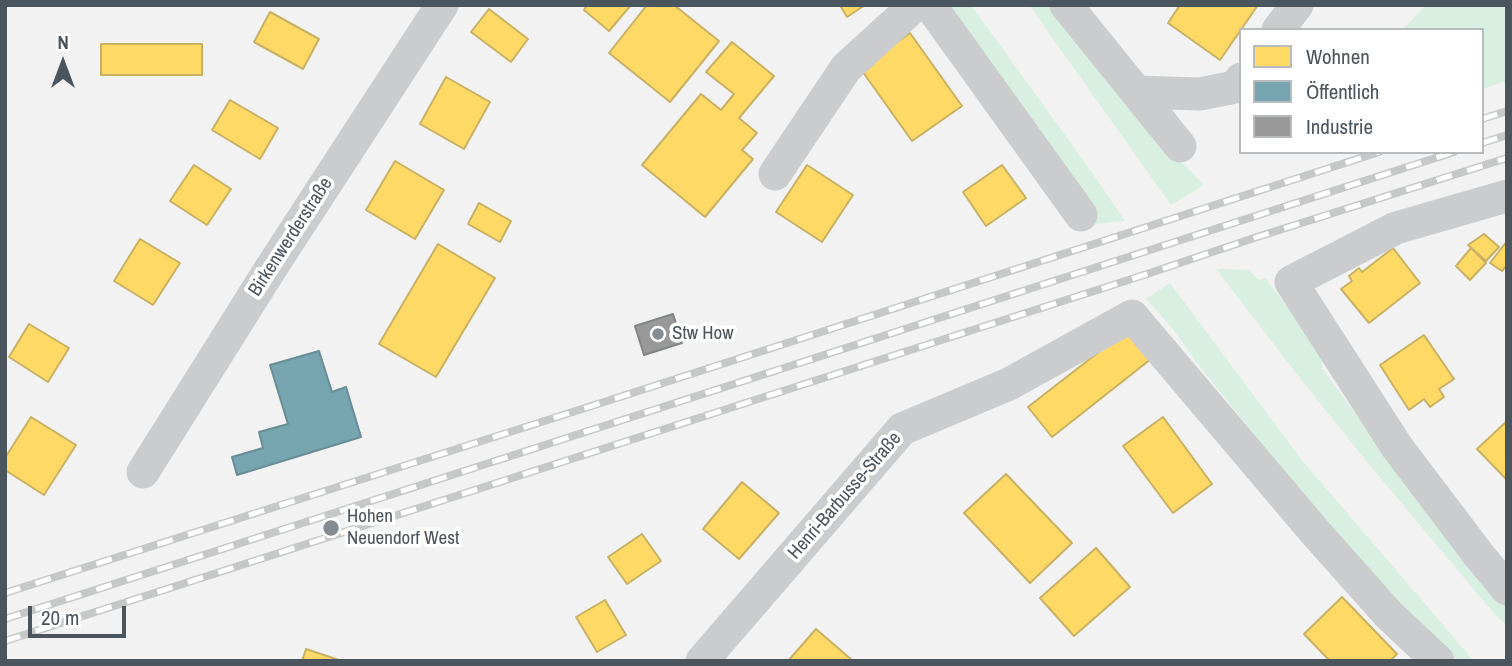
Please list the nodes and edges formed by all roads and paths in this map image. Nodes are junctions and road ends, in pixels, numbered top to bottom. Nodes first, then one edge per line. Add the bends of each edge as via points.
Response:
1 (442, 5) edge
2 (915, 5) edge
3 (930, 5) edge
4 (1066, 5) edge
5 (1297, 5) edge
6 (1280, 28) edge
7 (1239, 82) edge
8 (1137, 92) junction
9 (1180, 146) dead end
10 (775, 174) dead end
11 (1507, 196) edge
12 (1082, 215) dead end
13 (143, 472) dead end
14 (1507, 589) edge
15 (702, 661) edge
16 (1438, 661) edge

1 - 13 street, Birkenwerderstraße
2 - 10 street via 846,68
3 - 12 street
4 - 8 street
5 - 6 street
7 - 8 street via 1235,87 1200,94
8 - 9 street
11 - 14 street via 1396,228 1290,282 1397,447
15 - 16 street, Henri-Barbusse-Straße via 902,429 1009,384 1132,316 1315,532 1389,615

